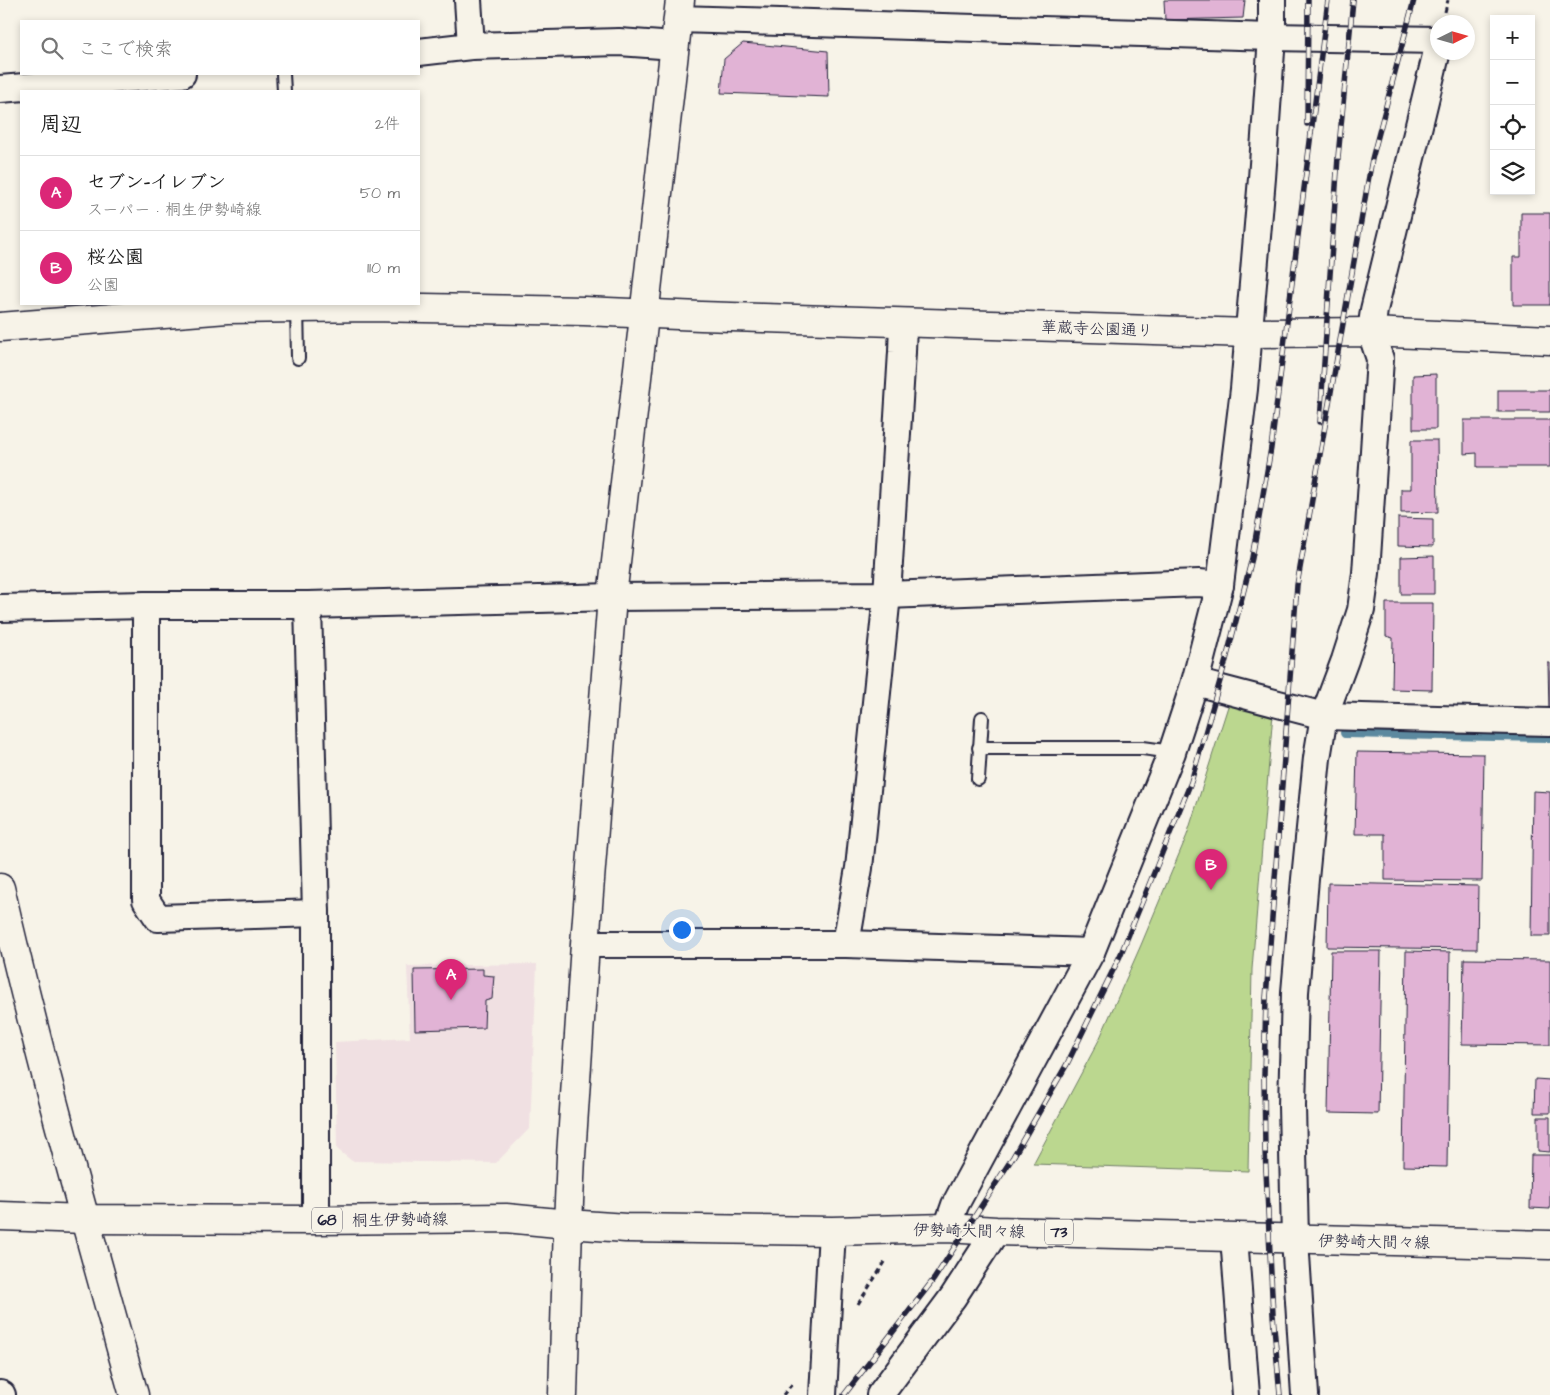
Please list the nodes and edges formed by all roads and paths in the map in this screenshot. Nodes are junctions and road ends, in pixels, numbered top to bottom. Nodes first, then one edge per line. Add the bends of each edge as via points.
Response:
1 (468, 0) edge
2 (1272, 0) edge
3 (679, 10) edge
4 (1272, 37) junction
5 (1430, 40) edge
6 (471, 46) junction
7 (675, 46) junction
8 (420, 52) edge
9 (1435, 60) edge
10 (171, 75) edge
11 (283, 75) edge
12 (0, 90) edge
13 (284, 90) edge
14 (297, 305) edge
15 (645, 314) junction
16 (903, 322) junction
17 (0, 326) edge
18 (1249, 332) junction
19 (1371, 332) junction
20 (1550, 340) edge
21 (298, 358) dead end
22 (1220, 585) junction
23 (887, 595) junction
24 (612, 597) junction
25 (146, 605) junction
26 (308, 605) junction
27 (0, 608) edge
28 (1195, 682) junction
29 (1324, 716) junction
30 (982, 718) dead end
31 (1550, 722) edge
32 (979, 748) junction
33 (1172, 752) junction
34 (978, 779) dead end
35 (0, 888) edge
36 (316, 913) junction
37 (585, 944) junction
38 (846, 944) junction
39 (1091, 952) junction
40 (0, 1216) edge
41 (85, 1219) junction
42 (316, 1220) junction
43 (568, 1224) junction
44 (947, 1228) junction
45 (832, 1231) junction
46 (996, 1231) junction
47 (1234, 1237) junction
48 (1294, 1239) junction
49 (1550, 1245) edge
50 (888, 1259) dead end
51 (856, 1308) dead end
52 (134, 1395) edge
53 (563, 1395) edge
54 (823, 1395) edge
55 (880, 1395) edge
56 (1246, 1395) edge
57 (1305, 1395) edge

1 - 6 street
2 - 4 street
3 - 4 street
3 - 7 street
4 - 5 street
4 - 18 street
6 - 7 street via 619,42
6 - 8 street
7 - 15 street
9 - 19 street
10 - 12 street
11 - 13 lane
14 - 15 street, 華蔵寺公園通り
14 - 17 street, 華蔵寺公園通り
14 - 21 lane
15 - 16 street, 華蔵寺公園通り
15 - 24 street
16 - 18 street, 華蔵寺公園通り
16 - 23 street
18 - 19 street, 華蔵寺公園通り
18 - 22 street
19 - 20 street, 華蔵寺公園通り
19 - 29 street via 1380,359 1366,573 1360,610
22 - 23 street via 1199,583
22 - 28 street
23 - 24 street
23 - 38 street via 859,868
24 - 26 street
24 - 37 street
25 - 26 street
25 - 27 street
25 - 36 street via 146,900 158,918
26 - 36 street
28 - 29 street
28 - 33 street
29 - 31 street
29 - 48 street via 1295,992 1292,1106
30 - 32 lane
32 - 33 lane via 1143,748
32 - 34 lane
33 - 39 street
35 - 41 street
36 - 42 street
37 - 38 street
37 - 43 street
38 - 39 street
39 - 44 street via 955,1205
40 - 41 street, 桐生伊勢崎線 / 68
41 - 42 street, 桐生伊勢崎線 / 68
41 - 52 street
42 - 43 street, 桐生伊勢崎線 / 68 via 506,1218
43 - 45 street, 伊勢崎大間々線 / 73
43 - 53 street
44 - 45 street, 伊勢崎大間々線 / 73
44 - 46 street, 伊勢崎大間々線 / 73
45 - 54 street
46 - 47 street, 伊勢崎大間々線 / 73
46 - 55 street via 953,1297
47 - 48 street, 伊勢崎大間々線 / 73
47 - 56 street
48 - 49 street, 伊勢崎大間々線 / 73
48 - 57 street
50 - 51 path

